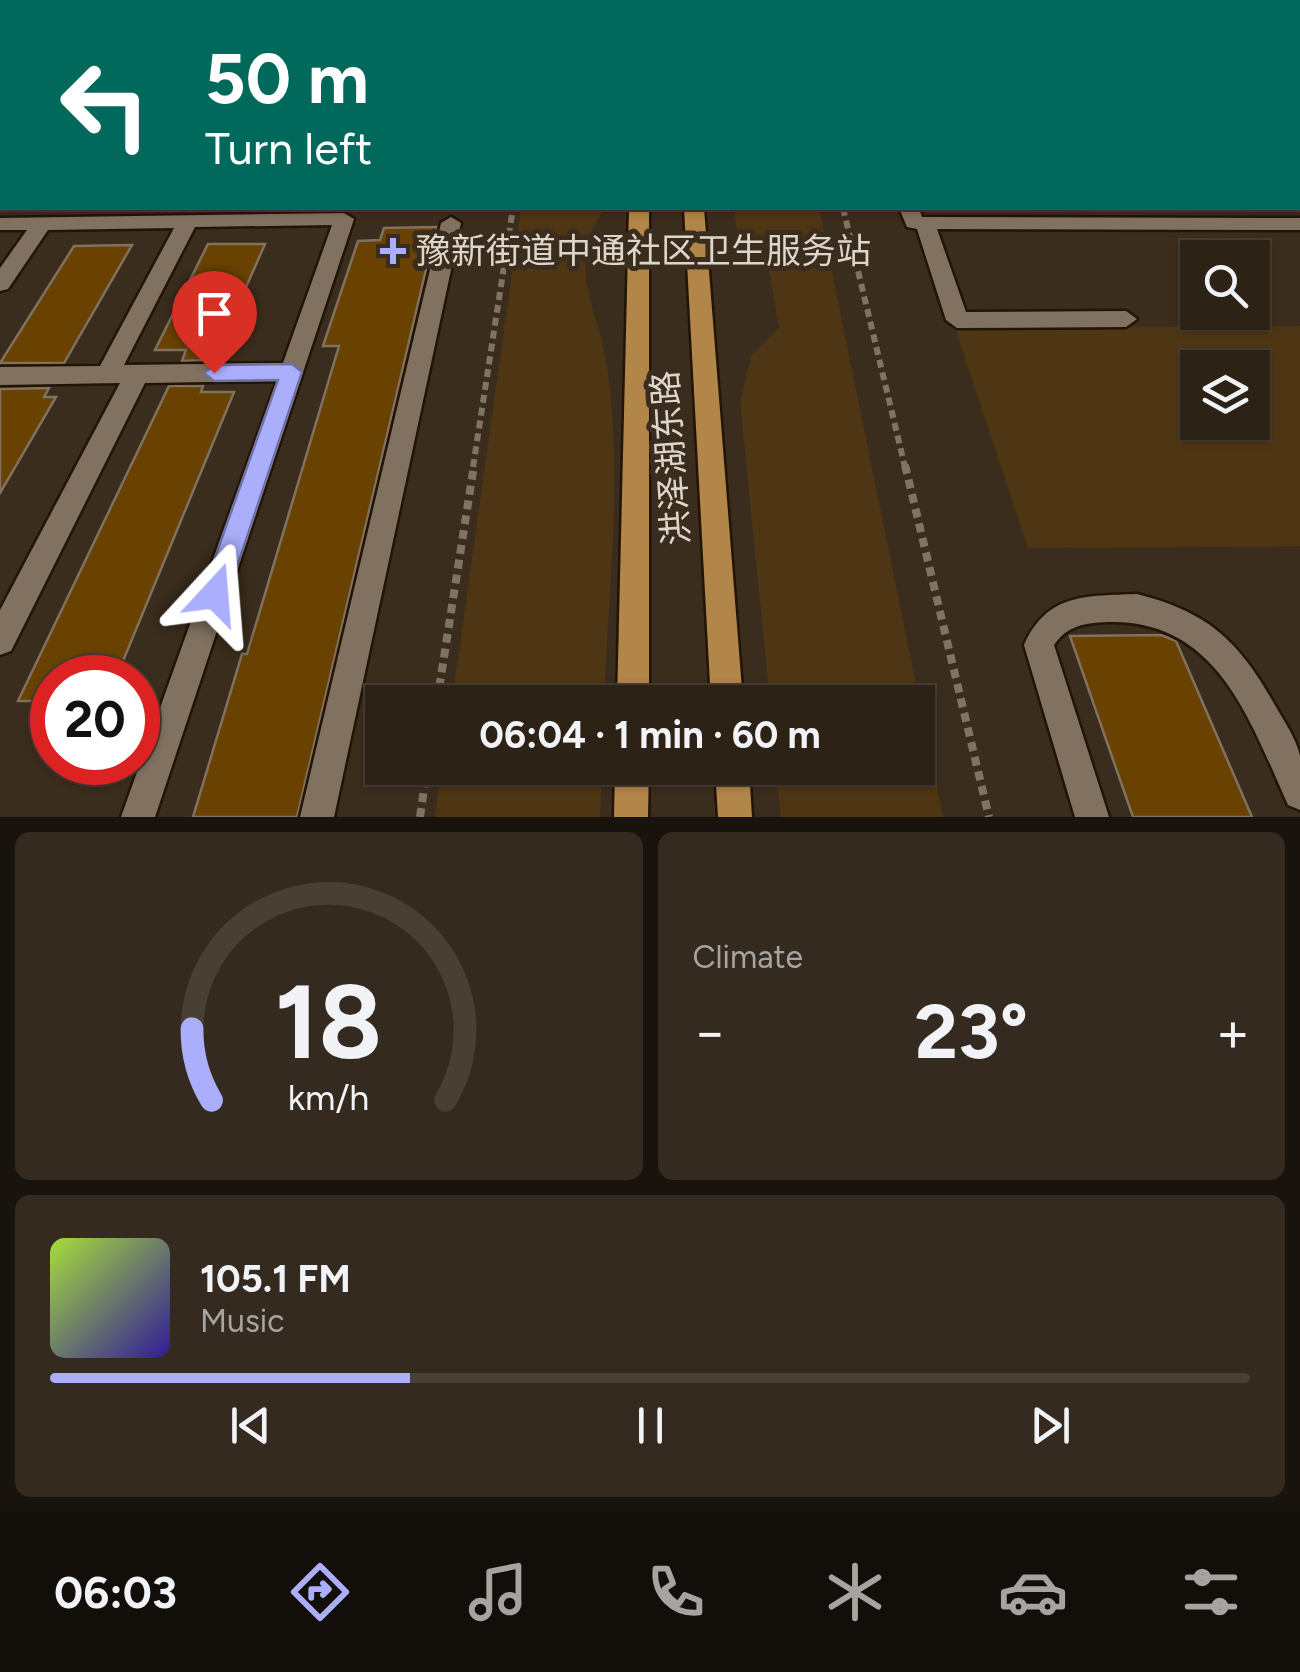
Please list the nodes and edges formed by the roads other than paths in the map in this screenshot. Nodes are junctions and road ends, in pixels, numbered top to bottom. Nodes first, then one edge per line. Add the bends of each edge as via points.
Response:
1 (640, 210) edge
2 (694, 210) edge
3 (227, 214) edge
4 (76, 215) edge
5 (917, 215) edge
6 (1133, 216) edge
7 (1211, 216) edge
8 (188, 222) junction
9 (451, 222) dead end
10 (0, 224) edge
11 (42, 224) junction
12 (1300, 224) edge
13 (0, 284) edge
14 (1126, 319) dead end
15 (292, 372) junction
16 (107, 374) junction
17 (138, 374) junction
18 (0, 376) edge
19 (0, 641) edge
20 (632, 685) edge
21 (727, 685) edge
22 (1290, 750) edge
23 (632, 785) edge
24 (733, 785) edge
25 (1300, 793) edge
26 (138, 817) edge
27 (317, 817) edge
28 (631, 817) edge
29 (735, 817) edge
30 (1092, 817) edge

1 - 20 main road, 洪泽湖东路
2 - 21 main road, 洪泽湖东路
3 - 8 lane
3 - 15 lane via 344,220
4 - 8 lane
4 - 11 lane
5 - 6 lane
5 - 14 lane via 957,320
6 - 7 lane
7 - 12 lane
8 - 16 lane
9 - 27 lane
10 - 11 lane
11 - 13 lane
15 - 17 lane
15 - 26 lane
16 - 17 lane
16 - 18 lane
17 - 19 lane
22 - 25 lane
22 - 30 lane via 1242,679 1186,620 1106,608 1058,618 1039,645
23 - 28 main road
24 - 29 main road

